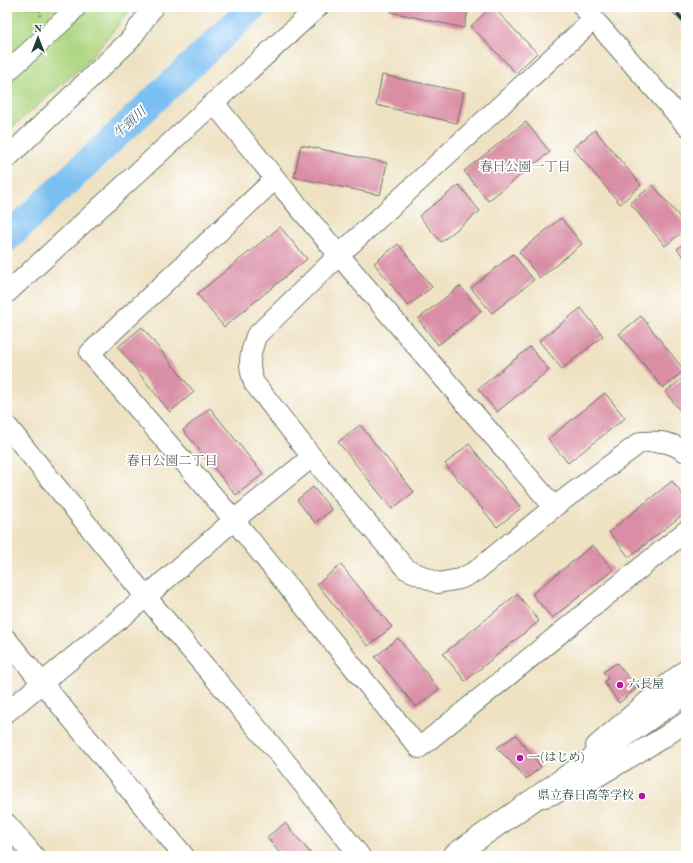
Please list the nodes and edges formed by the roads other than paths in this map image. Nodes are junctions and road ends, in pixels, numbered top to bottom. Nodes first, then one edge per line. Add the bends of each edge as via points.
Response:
1 (76, 7) edge
2 (153, 7) edge
3 (318, 7) edge
4 (589, 13) edge
5 (7, 72) edge
6 (214, 103) junction
7 (686, 125) edge
8 (7, 158) edge
9 (275, 179) junction
10 (339, 255) junction
11 (7, 293) edge
12 (7, 426) edge
13 (686, 452) edge
14 (312, 457) junction
15 (554, 507) junction
16 (234, 520) junction
17 (686, 531) edge
18 (146, 597) junction
19 (7, 640) edge
20 (686, 670) edge
21 (42, 682) junction
22 (686, 693) edge
23 (7, 712) edge
24 (686, 722) edge
25 (534, 800) junction
26 (7, 824) edge
27 (34, 856) edge
28 (184, 856) edge
29 (360, 856) edge
30 (453, 856) edge

1 - 5 street
2 - 8 street via 130,40
3 - 6 street
4 - 7 street
4 - 10 street
6 - 9 street
6 - 11 street
9 - 10 street
9 - 16 street via 90,353
10 - 14 street via 256,336 251,354 250,370 254,383
10 - 15 street
12 - 18 street
13 - 15 street via 674,444 641,442
14 - 15 street via 406,569 438,583 460,579 476,571
14 - 16 street
16 - 17 street via 419,748
16 - 18 street
18 - 21 street
18 - 29 street via 284,760
19 - 21 street
20 - 25 street
21 - 23 street
21 - 28 street
22 - 25 main road
24 - 25 street via 590,781
25 - 30 main road
26 - 27 street

